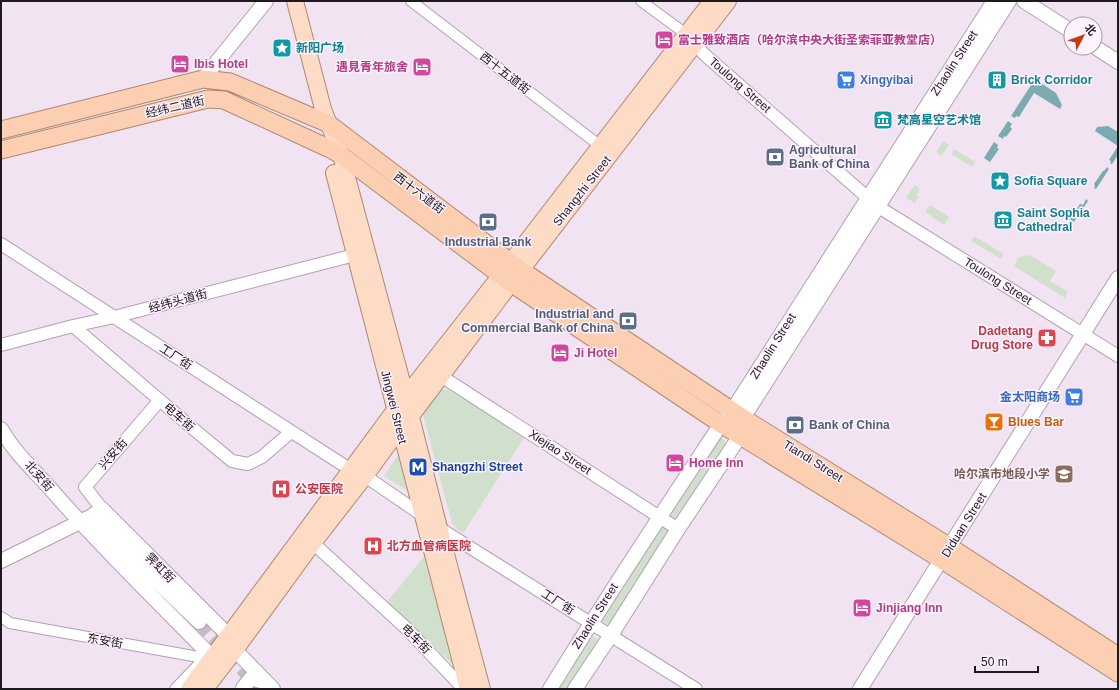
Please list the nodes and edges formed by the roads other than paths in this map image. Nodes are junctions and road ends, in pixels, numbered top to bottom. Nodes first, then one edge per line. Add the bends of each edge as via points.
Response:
1 (266, 1) edge
2 (288, 1) edge
3 (295, 1) edge
4 (411, 1) edge
5 (641, 1) edge
6 (712, 1) edge
7 (728, 1) edge
8 (994, 1) edge
9 (1009, 1) edge
10 (1024, 1) edge
11 (1034, 1) edge
12 (1063, 19) edge
13 (1063, 26) edge
14 (690, 39) junction
15 (1103, 44) edge
16 (1103, 52) edge
17 (1118, 54) edge
18 (1118, 62) edge
19 (203, 79) junction
20 (326, 117) junction
21 (1, 130) edge
22 (599, 146) junction
23 (1, 150) edge
24 (334, 152) junction
25 (873, 202) junction
26 (1, 244) edge
27 (355, 255) junction
28 (511, 273) junction
29 (1118, 278) edge
30 (114, 317) junction
31 (73, 326) junction
32 (1083, 334) junction
33 (1, 345) edge
34 (1118, 356) edge
35 (441, 376) junction
36 (406, 397) junction
37 (160, 400) junction
38 (395, 410) junction
39 (737, 414) junction
40 (411, 416) junction
41 (721, 424) junction
42 (400, 428) junction
43 (1, 429) edge
44 (291, 432) junction
45 (740, 436) junction
46 (358, 473) junction
47 (422, 515) junction
48 (90, 516) junction
49 (660, 516) junction
50 (439, 528) junction
51 (678, 529) junction
52 (313, 542) junction
53 (946, 553) junction
54 (1, 561) edge
55 (1, 617) edge
56 (199, 622) tunnel mouth
57 (591, 622) junction
58 (228, 635) junction
59 (611, 635) junction
60 (235, 650) junction
61 (1118, 656) edge
62 (208, 658) junction
63 (1118, 673) edge
64 (270, 686) edge
65 (175, 689) edge
66 (189, 689) edge
67 (205, 689) edge
68 (244, 689) edge
69 (464, 689) edge
70 (468, 689) edge
71 (482, 689) edge
72 (550, 689) edge
73 (575, 689) edge
74 (696, 689) edge
75 (860, 689) edge

1 - 19 main road
2 - 20 main road via 315,102
3 - 20 main road
4 - 22 street, 西十五道街
5 - 14 street
6 - 14 main road, Shangzhi Street
7 - 14 main road, Shangzhi Street
8 - 25 main road, Zhaolin Street
9 - 25 main road, Zhaolin Street
10 - 13 main road
11 - 12 main road
14 - 22 main road, Shangzhi Street
14 - 25 street, Toulong Street
14 - 28 main road, Shangzhi Street
15 - 17 main road
16 - 18 main road
19 - 20 highway, 经纬二道街 via 230,82
19 - 21 highway, 经纬二道街
20 - 24 main road
20 - 28 highway, 西十六道街
22 - 28 main road, Shangzhi Street
23 - 24 highway, 经纬二道街 via 208,99 224,100
24 - 27 main road, Jingwei Street
24 - 28 highway, 西十六道街
24 - 36 main road, Jingwei Street
25 - 32 street, Toulong Street
25 - 39 main road, Zhaolin Street
26 - 30 street, 工厂街
27 - 30 street, 经纬头道街
27 - 38 main road, Jingwei Street
28 - 35 main road, Shangzhi Street
28 - 36 main road, Shangzhi Street
28 - 39 highway, Tiandi Street
28 - 41 highway, Tiandi Street
29 - 32 main road, Diduan Street
30 - 31 street, 经纬头道街
30 - 44 street, 工厂街
31 - 33 street, 经纬头道街
31 - 37 street, 电车街
32 - 34 street, Toulong Street
32 - 53 main road, Diduan Street
35 - 40 main road, Shangzhi Street
35 - 49 street, Xiejiao Street
36 - 38 main road, Shangzhi Street
36 - 40 main road, Jingwei Street
37 - 44 street, 电车街 via 232,461 248,464 262,457
37 - 48 street, 兴安街 via 85,487
38 - 42 main road, Jingwei Street
38 - 46 main road, Shangzhi Street
39 - 41 main road, Zhaolin Street
39 - 45 main road, Zhaolin Street
39 - 53 highway, Tiandi Street
40 - 42 main road, Shangzhi Street
40 - 50 main road, Jingwei Street
41 - 45 highway, Tiandi Street
41 - 49 main road, Zhaolin Street
42 - 46 main road, Shangzhi Street
42 - 47 main road, Jingwei Street
43 - 48 main road, 北安街 via 20,455
44 - 46 street, 工厂街
45 - 51 main road, Zhaolin Street
45 - 53 highway, Tiandi Street
46 - 47 street, 工厂街
46 - 52 main road, Shangzhi Street
46 - 58 main road, Shangzhi Street
47 - 70 main road, Jingwei Street
48 - 54 main road
48 - 56 main road, 霁虹街
48 - 58 main road, 霁虹街
48 - 62 main road
49 - 51 street, Xiejiao Street
49 - 57 main road, Zhaolin Street
50 - 57 street, 工厂街
50 - 71 main road, Jingwei Street
51 - 59 main road, Zhaolin Street
52 - 60 main road, Shangzhi Street
52 - 69 street, 电车街 via 406,628
53 - 61 highway, Tiandi Street
53 - 63 highway, Tiandi Street
53 - 75 main road, Diduan Street
55 - 62 street, 东安街 via 10,623
57 - 59 street, 工厂街
57 - 72 main road, Zhaolin Street
58 - 62 main road, Shangzhi Street
59 - 73 main road, Zhaolin Street
59 - 74 street, 工厂街
60 - 64 main road
60 - 67 main road, Shangzhi Street
62 - 65 street
62 - 66 main road, Shangzhi Street
64 - 68 main road via 251,678

